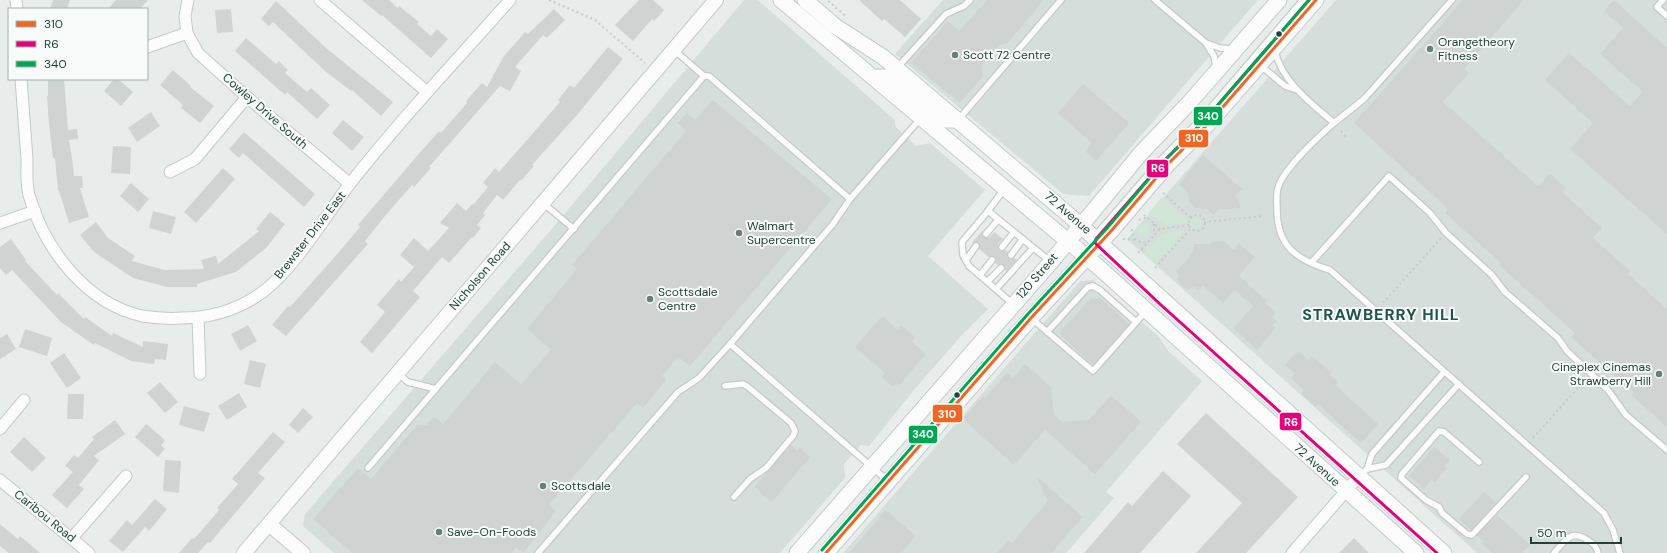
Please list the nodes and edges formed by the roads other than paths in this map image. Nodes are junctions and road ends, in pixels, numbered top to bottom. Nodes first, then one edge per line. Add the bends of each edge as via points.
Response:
1 (188, 0) edge
2 (320, 0) edge
3 (510, 0) edge
4 (716, 0) edge
5 (781, 0) edge
6 (804, 0) edge
7 (970, 0) edge
8 (1060, 0) edge
9 (1155, 0) edge
10 (1279, 0) edge
11 (1302, 0) edge
12 (1316, 0) edge
13 (1452, 0) edge
14 (1663, 0) edge
15 (1667, 16) edge
16 (187, 33) junction
17 (1206, 43) junction
18 (148, 47) edge
19 (1274, 49) junction
20 (674, 50) junction
21 (1236, 50) junction
22 (1260, 65) junction
23 (896, 68) junction
24 (1216, 72) junction
25 (704, 76) junction
26 (874, 78) junction
27 (21, 80) edge
28 (1297, 90) junction
29 (427, 92) junction
30 (247, 97) junction
31 (922, 118) junction
32 (958, 120) junction
33 (1334, 123) junction
34 (170, 172) dead end
35 (350, 184) junction
36 (1005, 188) junction
37 (850, 199) junction
38 (543, 203) junction
39 (35, 211) junction
40 (988, 211) junction
41 (998, 220) junction
42 (0, 223) edge
43 (1080, 224) junction
44 (574, 229) junction
45 (1014, 232) junction
46 (986, 234) dead end
47 (1023, 239) junction
48 (1097, 239) junction
49 (1068, 240) junction
50 (976, 246) dead end
51 (1002, 247) dead end
52 (1033, 248) junction
53 (1011, 255) dead end
54 (1086, 256) junction
55 (966, 260) junction
56 (992, 260) dead end
57 (1050, 262) junction
58 (1311, 263) junction
59 (1001, 268) dead end
60 (980, 274) junction
61 (988, 281) junction
62 (997, 288) junction
63 (1013, 304) junction
64 (1147, 310) junction
65 (198, 318) junction
66 (1031, 318) junction
67 (1136, 322) junction
68 (1047, 332) junction
69 (730, 344) junction
70 (1444, 372) junction
71 (397, 373) junction
72 (200, 374) dead end
73 (1459, 384) junction
74 (725, 386) dead end
75 (436, 389) junction
76 (24, 400) dead end
77 (0, 429) edge
78 (1667, 450) edge
79 (1479, 462) dead end
80 (872, 467) junction
81 (368, 468) dead end
82 (1363, 473) junction
83 (126, 476) dead end
84 (1526, 477) dead end
85 (0, 480) edge
86 (888, 480) junction
87 (1346, 491) junction
88 (734, 497) dead end
89 (269, 524) junction
90 (72, 538) junction
91 (89, 553) edge
92 (244, 553) edge
93 (303, 553) edge
94 (538, 553) edge
95 (797, 553) edge
96 (826, 553) edge
97 (1292, 553) edge
98 (1416, 553) edge
99 (1444, 553) edge
100 (1554, 553) edge
101 (1598, 553) edge
102 (1620, 553) edge

1 - 16 street, Cowley Drive South via 185,16
2 - 29 street
3 - 29 street, Brewster Drive East
4 - 20 street, Nicholson Road
5 - 26 main road, 72 Avenue
6 - 23 main road, 72 Avenue via 835,26
7 - 23 lane via 964,6 946,14
8 - 32 lane
9 - 17 lane
10 - 21 main road, 120 Street
11 - 48 lane via 1202,118 1159,162
12 - 19 main road, 120 Street
13 - 33 lane via 1364,99
14 - 15 lane via 1657,7
16 - 18 street
16 - 30 street, Cowley Drive South via 198,53
17 - 21 lane
17 - 24 lane via 1214,56
19 - 22 main road, 120 Street
19 - 28 lane via 1279,65
20 - 25 lane
20 - 38 street, Nicholson Road
21 - 24 main road, 120 Street
22 - 28 lane via 1285,86
22 - 48 main road, 120 Street via 1208,124 1168,164 1112,230
23 - 32 main road, 72 Avenue
24 - 43 main road, 120 Street
25 - 37 lane via 709,76
25 - 44 lane
26 - 31 main road, 72 Avenue
26 - 32 main road via 885,77 899,85 942,120
27 - 39 street, Brewster Drive East via 29,194
28 - 33 lane
29 - 35 street, Brewster Drive East
30 - 34 street via 195,159
30 - 35 street, Cowley Drive South
31 - 36 main road, 72 Avenue
31 - 37 lane
32 - 43 main road, 72 Avenue
33 - 58 lane via 1288,170 1278,188 1278,229 1286,247 1302,260
35 - 65 street, Brewster Drive East via 280,277 263,292 247,302 212,316
36 - 40 lane
36 - 49 main road, 72 Avenue
37 - 69 lane via 833,224
38 - 44 lane
38 - 71 street, Nicholson Road
39 - 42 street
39 - 65 street, Brewster Drive East via 45,236 65,266 89,289 114,306 142,316
40 - 41 lane
40 - 55 lane via 962,242
41 - 45 lane
41 - 46 lane
43 - 48 main road, 72 Avenue
43 - 49 main road, 120 Street
44 - 75 lane
45 - 47 lane
45 - 51 lane
47 - 52 lane
47 - 53 lane
48 - 54 main road, 120 Street
48 - 82 main road, 72 Avenue via 1169,306
49 - 54 main road, 72 Avenue
49 - 57 main road, 120 Street
50 - 55 lane
52 - 57 lane
52 - 62 lane
54 - 64 main road, 72 Avenue
54 - 66 main road, 120 Street
55 - 60 lane via 969,266
56 - 60 lane
57 - 63 main road, 120 Street
58 - 70 lane via 1330,270
58 - 78 lane via 1388,176 1430,213 1446,233 1492,275 1505,292 1558,338 1567,351 1608,390 1626,416
59 - 61 lane
60 - 61 lane
61 - 62 lane
62 - 63 lane
63 - 80 main road, 120 Street
64 - 67 lane
64 - 87 main road, 72 Avenue
65 - 72 street
66 - 68 lane
66 - 86 main road, 120 Street
67 - 68 lane via 1093,286 1088,287
67 - 68 lane via 1093,371
69 - 80 lane
69 - 94 lane via 699,378 678,392
70 - 73 lane
70 - 82 lane via 1372,454
71 - 75 lane via 408,382
71 - 89 street, Nicholson Road
73 - 82 lane via 1386,465
73 - 102 lane via 1604,514 1613,530
74 - 88 lane via 748,386 791,423 795,431 766,468 750,479
75 - 81 lane
76 - 77 street
79 - 84 lane via 1444,432 1439,431 1401,478 1426,500 1439,506 1442,513 1467,534 1472,535
80 - 86 lane
80 - 95 main road, 120 Street
82 - 87 street
82 - 99 main road, 72 Avenue
83 - 90 street
85 - 90 street, Caribou Road
86 - 96 main road, 120 Street
87 - 97 street
87 - 98 main road, 72 Avenue
89 - 92 street, Nicholson Road
89 - 93 street
90 - 91 street, Caribou Road
100 - 101 lane via 1570,536 1575,535 1582,536 1592,543

